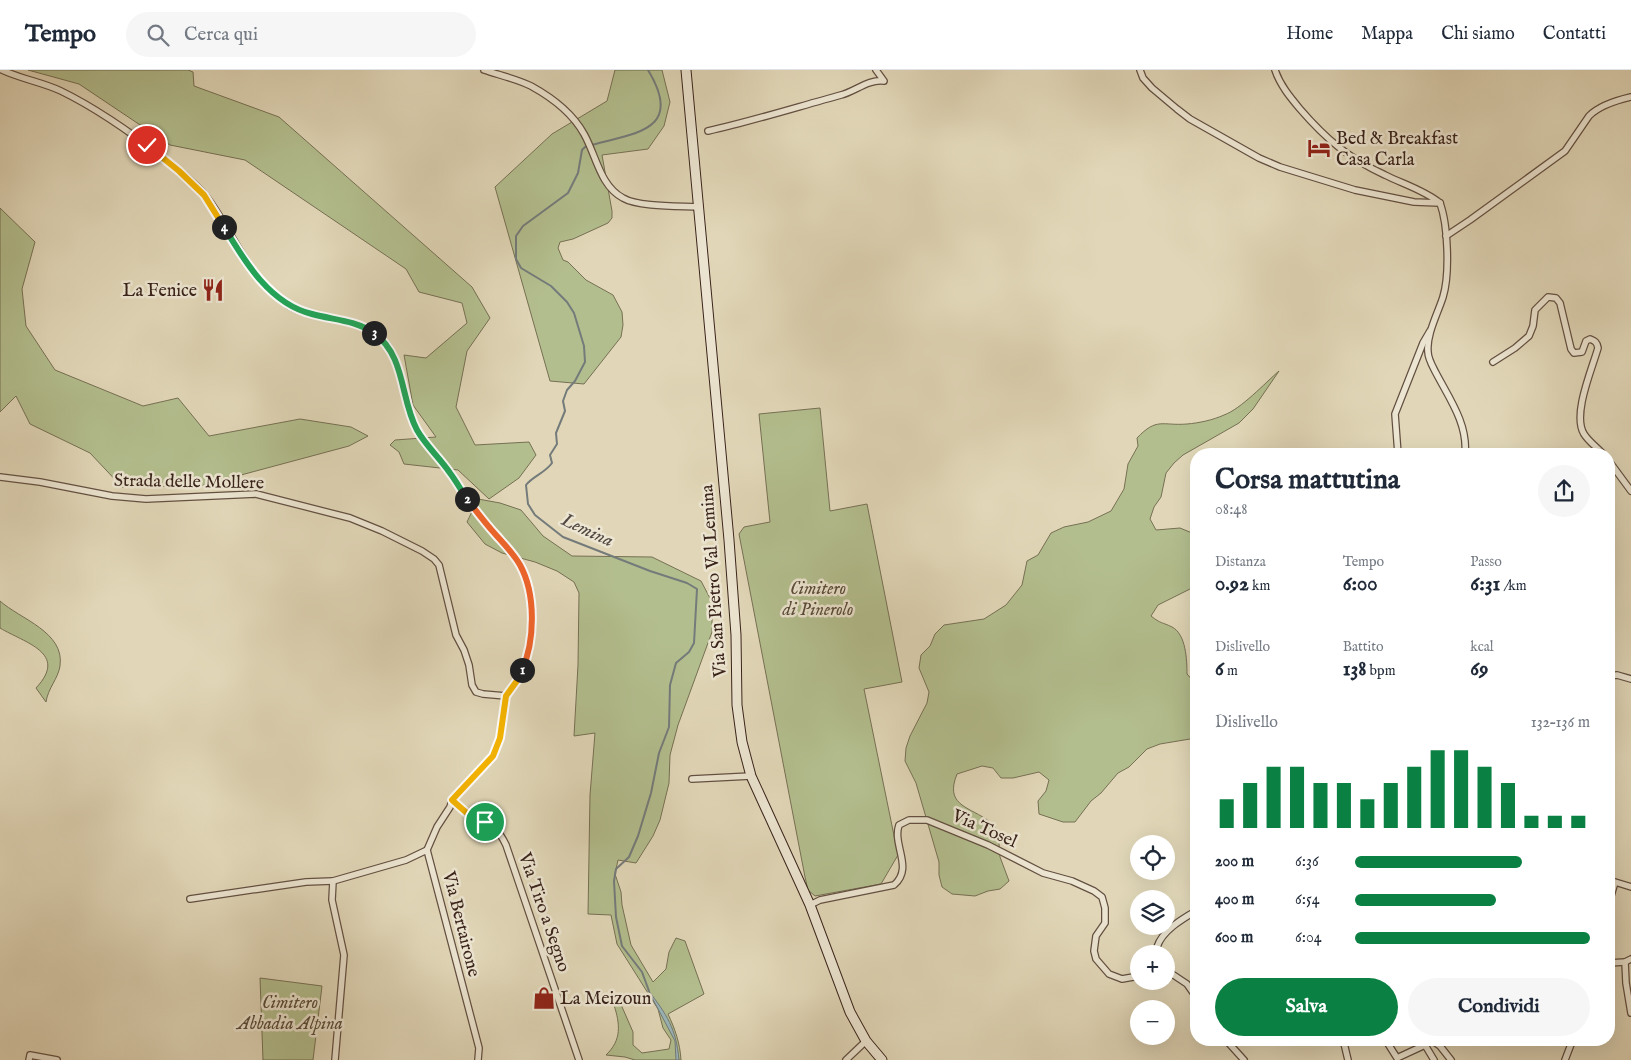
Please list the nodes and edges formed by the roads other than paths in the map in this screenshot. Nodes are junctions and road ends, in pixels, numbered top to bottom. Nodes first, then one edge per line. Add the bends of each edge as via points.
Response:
1 (2, 70) edge
2 (484, 70) edge
3 (686, 70) edge
4 (876, 70) edge
5 (1140, 70) edge
6 (1275, 70) edge
7 (1631, 98) edge
8 (708, 131) dead end
9 (1440, 203) junction
10 (698, 207) junction
11 (1446, 236) junction
12 (1433, 326) junction
13 (1493, 362) dead end
14 (1398, 448) edge
15 (1465, 448) edge
16 (1597, 448) edge
17 (1615, 469) edge
18 (0, 477) edge
19 (1631, 491) edge
20 (1615, 676) edge
21 (1631, 679) edge
22 (506, 696) junction
23 (752, 776) junction
24 (692, 779) dead end
25 (452, 800) junction
26 (427, 850) junction
27 (333, 881) junction
28 (1615, 882) edge
29 (1631, 887) edge
30 (190, 899) dead end
31 (810, 905) junction
32 (1190, 915) edge
33 (1158, 945) edge
34 (1631, 959) edge
35 (1625, 962) junction
36 (1615, 963) edge
37 (1175, 976) edge
38 (1130, 978) edge
39 (1190, 988) edge
40 (1631, 1013) edge
41 (866, 1041) junction
42 (1231, 1046) edge
43 (1345, 1046) edge
44 (1389, 1046) edge
45 (1423, 1046) edge
46 (1426, 1046) edge
47 (1440, 1046) edge
48 (1570, 1046) edge
49 (29, 1060) edge
50 (57, 1060) edge
51 (335, 1060) edge
52 (478, 1060) edge
53 (579, 1060) edge
54 (846, 1060) edge
55 (882, 1060) edge
56 (1244, 1060) edge
57 (1348, 1060) edge
58 (1434, 1060) edge
59 (1451, 1060) edge
60 (1565, 1060) edge

1 - 22 street via 79,100 147,145 179,171 204,195 252,271 289,305 311,314 356,323 382,339 399,367 410,414 418,431 476,511 520,564 527,581 531,599 530,649 519,678
2 - 10 street via 530,86 574,119 584,133 604,178 621,198
3 - 10 street, Via San Pietro Val Lemina
4 - 8 street via 884,81 875,80 841,95
5 - 9 street via 1152,88 1190,119 1259,158 1370,193 1414,202
6 - 9 street via 1284,88 1313,125 1340,149 1379,173
7 - 11 street via 1594,111 1565,151
9 - 11 street
10 - 23 street, Via San Pietro Val Lemina via 732,583 737,705 742,742
11 - 12 street via 1446,284
12 - 14 street via 1395,414
12 - 15 street via 1428,352 1459,417
13 - 16 street via 1529,336 1536,310 1548,297 1556,298 1574,353 1582,352 1590,339 1597,344 1580,423 1583,433
17 - 19 street
18 - 22 street, Strada delle Mollere via 146,499 256,494 350,518 382,531 434,559 442,573 472,685 476,692
20 - 21 street
22 - 25 street via 500,738 493,756
23 - 24 street
23 - 31 street, Via San Pietro Val Lemina
25 - 26 street
25 - 53 street, Via Tiro a Segno via 469,815 500,832
26 - 27 street via 406,860
26 - 52 street, Via Bertairone via 479,1048
27 - 30 street
27 - 51 street via 332,900 344,954
28 - 29 street
31 - 38 street, Via Tosel via 820,900 894,885 903,863 899,825 909,820 927,820 1043,872 1072,881 1102,897 1105,923 1096,936 1096,960 1109,974 1122,979
31 - 41 street, Via San Pietro Val Lemina via 850,1012
32 - 33 street via 1179,921
34 - 35 street
35 - 36 street
35 - 40 street
37 - 39 street
41 - 54 street
41 - 55 street, Via San Pietro Val Lemina
42 - 56 street
43 - 57 street
44 - 45 street via 1397,1058
46 - 58 street
47 - 59 street
48 - 60 street
49 - 50 street via 30,1055

